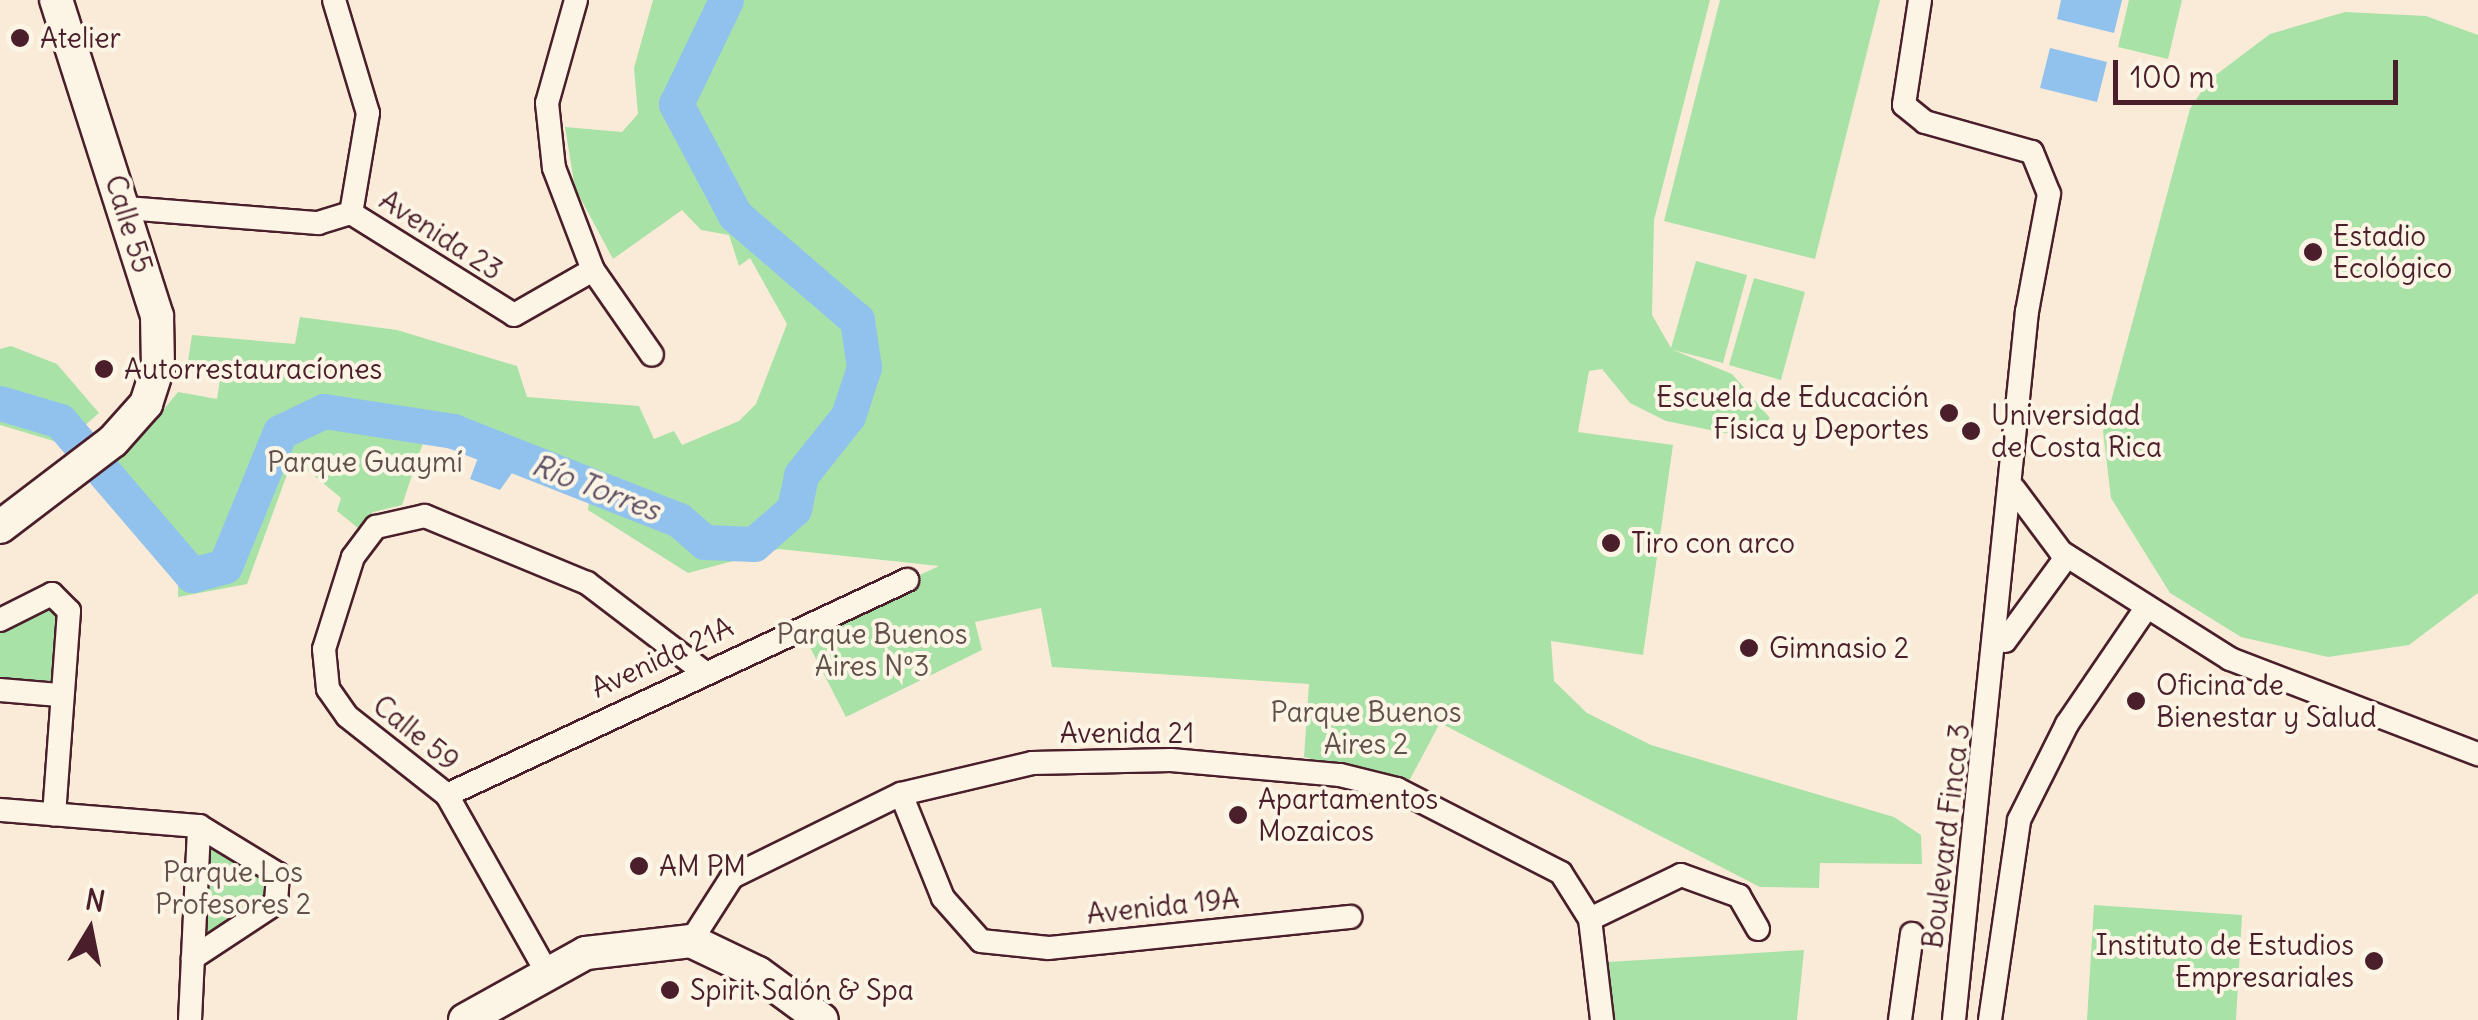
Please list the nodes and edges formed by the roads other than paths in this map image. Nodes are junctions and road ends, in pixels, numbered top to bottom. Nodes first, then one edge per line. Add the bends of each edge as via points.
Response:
1 (56, 0) edge
2 (334, 0) edge
3 (576, 0) edge
4 (1920, 0) edge
5 (126, 208) junction
6 (351, 213) junction
7 (593, 270) junction
8 (652, 355) dead end
9 (2014, 486) junction
10 (0, 526) edge
11 (2067, 556) junction
12 (906, 580) dead end
13 (2146, 608) junction
14 (0, 620) edge
15 (1996, 660) junction
16 (701, 670) junction
17 (0, 690) edge
18 (59, 695) junction
19 (2478, 754) edge
20 (901, 794) junction
21 (447, 795) junction
22 (0, 810) edge
23 (54, 814) junction
24 (199, 826) junction
25 (1587, 911) junction
26 (1350, 917) dead end
27 (1758, 929) dead end
28 (1912, 934) dead end
29 (692, 941) junction
30 (193, 958) junction
31 (545, 968) junction
32 (190, 1020) edge
33 (465, 1020) edge
34 (822, 1020) edge
35 (1602, 1020) edge
36 (1900, 1020) edge
37 (1954, 1020) edge
38 (1990, 1020) edge

1 - 5 main road, Calle 55
2 - 6 street via 368,113
3 - 7 street via 547,119 570,224
4 - 9 street, Boulevard Finca 3 via 1904,105 1925,122 2032,152 2047,176
5 - 6 street, Avenida 23 via 318,224
5 - 10 main road, Calle 55 via 157,316 158,368 146,404 113,441
6 - 7 street, Avenida 23 via 514,315
7 - 8 street
9 - 11 street via 2026,516
9 - 15 street, Boulevard Finca 3
11 - 13 street
11 - 15 street, Boulevard Finca 3 via 2020,610
12 - 16 street, Avenida 21A
13 - 19 street via 2298,692
13 - 38 street via 2067,724 2019,820
14 - 18 street via 23,601 63,600 69,633
15 - 37 street, Boulevard Finca 3
16 - 21 street, Avenida 21A
16 - 21 street, Calle 59 via 587,583 425,516 376,527 353,557 326,662 328,689 346,716
17 - 18 street
18 - 23 street
20 - 25 street, Avenida 21 via 1032,762 1170,760 1340,775 1397,789 1560,874
20 - 26 street, Avenida 19A via 944,898 981,940 1048,948
20 - 29 street, Avenida 21 via 732,876
21 - 31 street, Calle 59
22 - 23 street
23 - 24 street
24 - 30 street
24 - 30 street via 266,863 280,892
25 - 27 street via 1681,876 1739,896
25 - 35 street
28 - 36 street
29 - 31 main road via 634,943
29 - 34 main road via 758,973
30 - 32 street
31 - 33 main road

